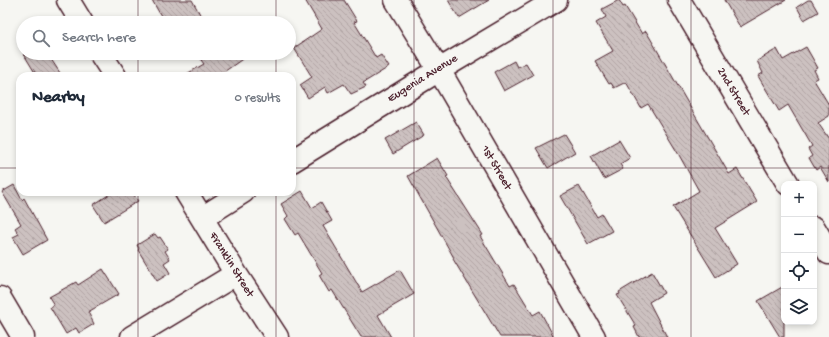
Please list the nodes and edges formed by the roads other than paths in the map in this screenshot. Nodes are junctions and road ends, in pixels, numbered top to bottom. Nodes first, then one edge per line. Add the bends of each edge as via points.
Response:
1 (68, 0) edge
2 (396, 0) edge
3 (556, 0) edge
4 (679, 0) edge
5 (78, 16) edge
6 (105, 60) edge
7 (438, 70) junction
8 (112, 72) edge
9 (296, 159) edge
10 (786, 181) edge
11 (188, 196) edge
12 (237, 196) edge
13 (202, 218) junction
14 (817, 233) edge
15 (829, 254) edge
16 (236, 274) junction
17 (0, 298) edge
18 (23, 337) edge
19 (132, 337) edge
20 (277, 337) edge
21 (594, 337) edge

1 - 5 street
2 - 7 street, 1st Street
3 - 7 street, Eugenia Avenue
4 - 10 street, 2nd Street
6 - 8 street
7 - 9 street, Eugenia Avenue
7 - 21 street, 1st Street
11 - 13 street, Franklin Street
12 - 13 street
13 - 16 street, Franklin Street
14 - 15 street
16 - 19 street
16 - 20 street, Franklin Street
17 - 18 street

